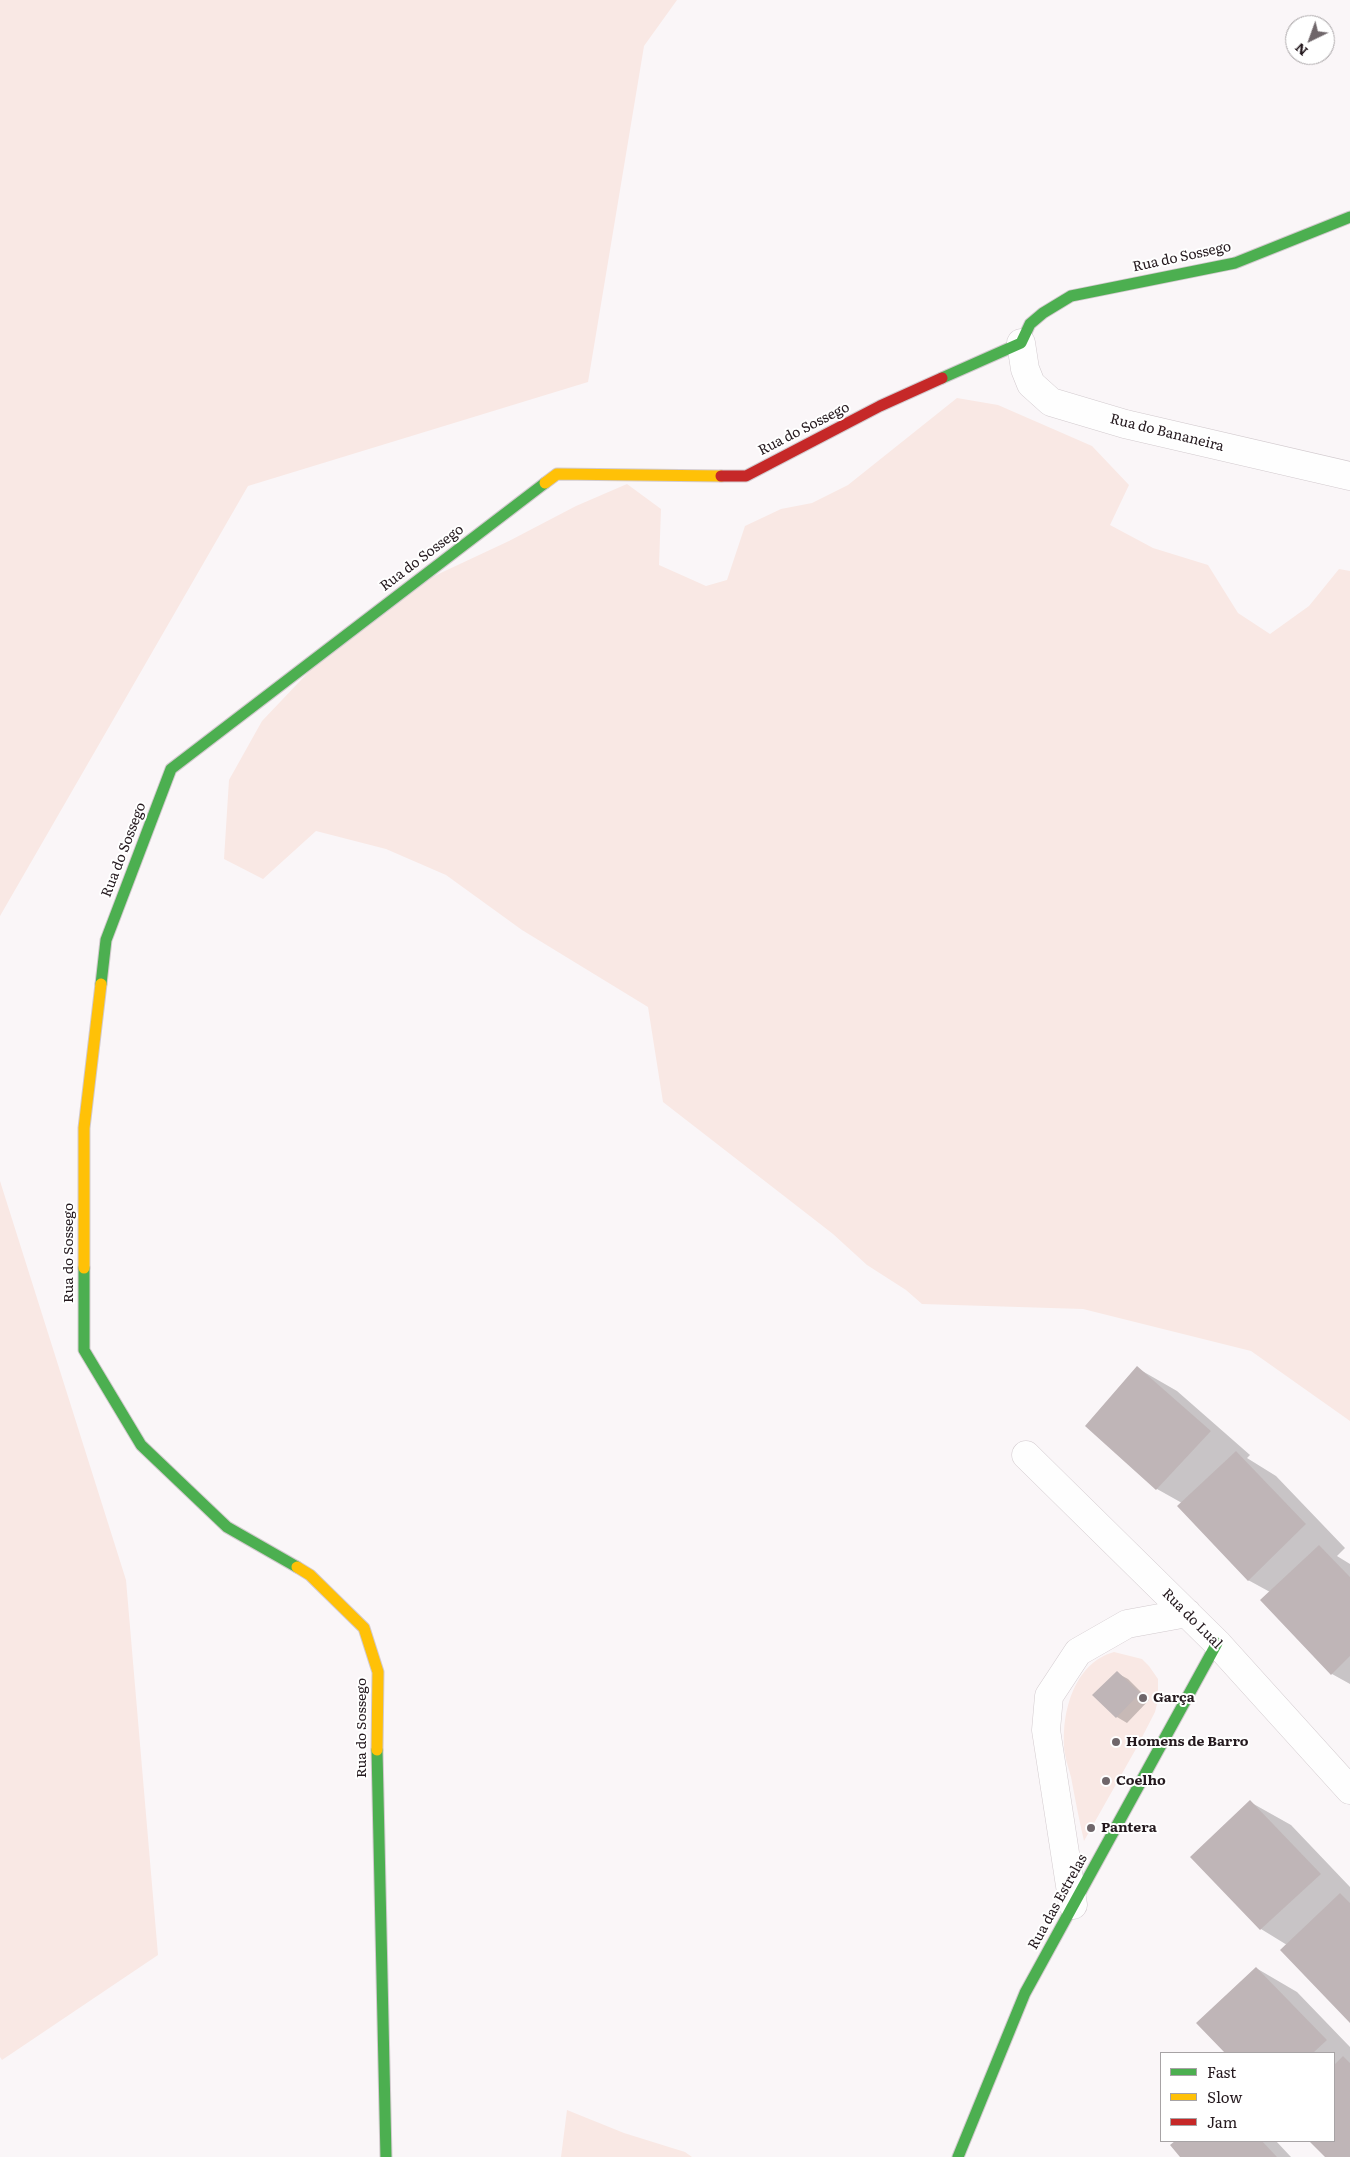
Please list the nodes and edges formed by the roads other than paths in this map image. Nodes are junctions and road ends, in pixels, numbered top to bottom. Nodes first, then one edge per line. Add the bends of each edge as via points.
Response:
1 (1350, 217) edge
2 (1021, 344) junction
3 (1350, 476) edge
4 (1026, 1455) dead end
5 (1187, 1613) junction
6 (1217, 1643) junction
7 (1350, 1790) edge
8 (1073, 1906) junction
9 (386, 2157) edge
10 (958, 2157) edge

1 - 2 street, Rua do Sossego via 1235,263 1071,296 1030,324
2 - 3 street, Rua do Bananeira via 1031,384 1051,402 1125,424
2 - 9 street, Rua do Sossego via 880,406 746,476 557,474 171,769 106,940 84,1128 84,1350 141,1445 227,1527 310,1575 364,1628 378,1672 376,1754
4 - 5 street, Rua do Lual
5 - 6 street, Rua do Lual
5 - 8 street via 1127,1624 1078,1652 1049,1696 1046,1730
6 - 7 street, Rua do Lual
6 - 8 street, Rua das Estrelas
8 - 10 street, Rua das Estrelas via 1025,1993

